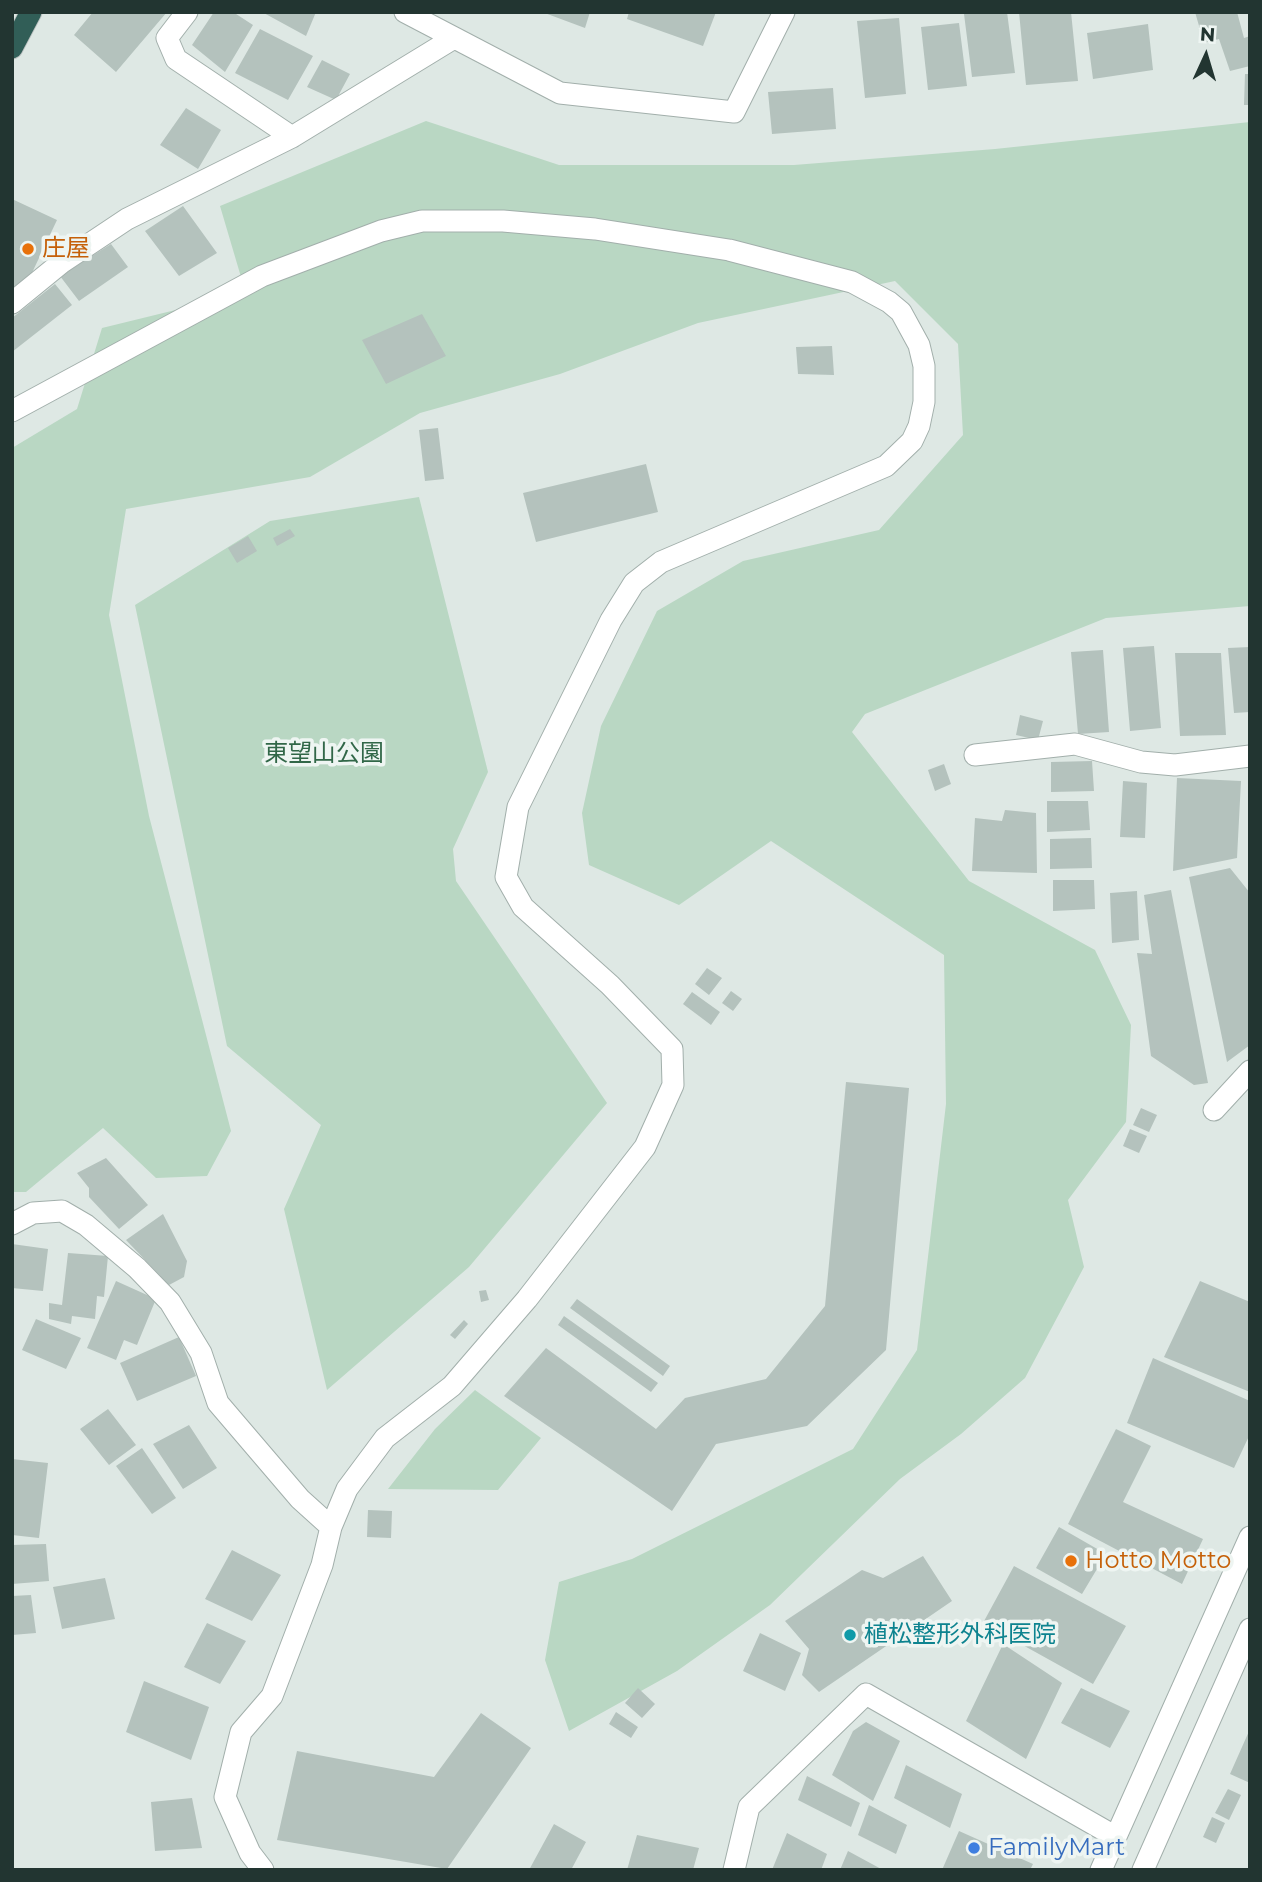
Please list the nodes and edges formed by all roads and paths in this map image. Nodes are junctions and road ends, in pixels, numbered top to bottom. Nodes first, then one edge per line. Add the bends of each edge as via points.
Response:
1 (31, 12) edge
2 (187, 12) edge
3 (405, 12) edge
4 (789, 13) edge
5 (454, 38) junction
6 (12, 48) edge
7 (292, 137) junction
8 (12, 303) edge
9 (12, 411) edge
10 (975, 755) dead end
11 (1250, 756) edge
12 (1250, 1070) edge
13 (1214, 1110) dead end
14 (12, 1224) edge
15 (331, 1527) junction
16 (1250, 1537) edge
17 (1250, 1629) edge
18 (1116, 1837) junction
19 (263, 1870) edge
20 (734, 1870) edge
21 (1101, 1870) edge
22 (1143, 1870) edge

1 - 6 highway
2 - 7 street via 167,38 176,59
3 - 5 street
4 - 5 street via 734,112 559,93
5 - 7 street
7 - 8 street via 127,219
9 - 15 street via 262,276 381,231 422,221 503,221 595,229 729,250 852,282 901,312 919,345 924,402 919,426 912,441 886,466 661,562 634,583 611,620 518,807 506,877 523,907 673,1049 673,1085 645,1147 527,1299 452,1386 385,1438 347,1489
10 - 11 street via 1075,744 1141,762 1175,765
12 - 13 street
14 - 15 street via 33,1213 62,1211 137,1268 170,1302 201,1353 218,1403 300,1499
15 - 19 street via 322,1565 272,1696 241,1732 225,1797 250,1853
16 - 18 street
17 - 22 street
18 - 20 street via 866,1694 749,1807
18 - 21 street

